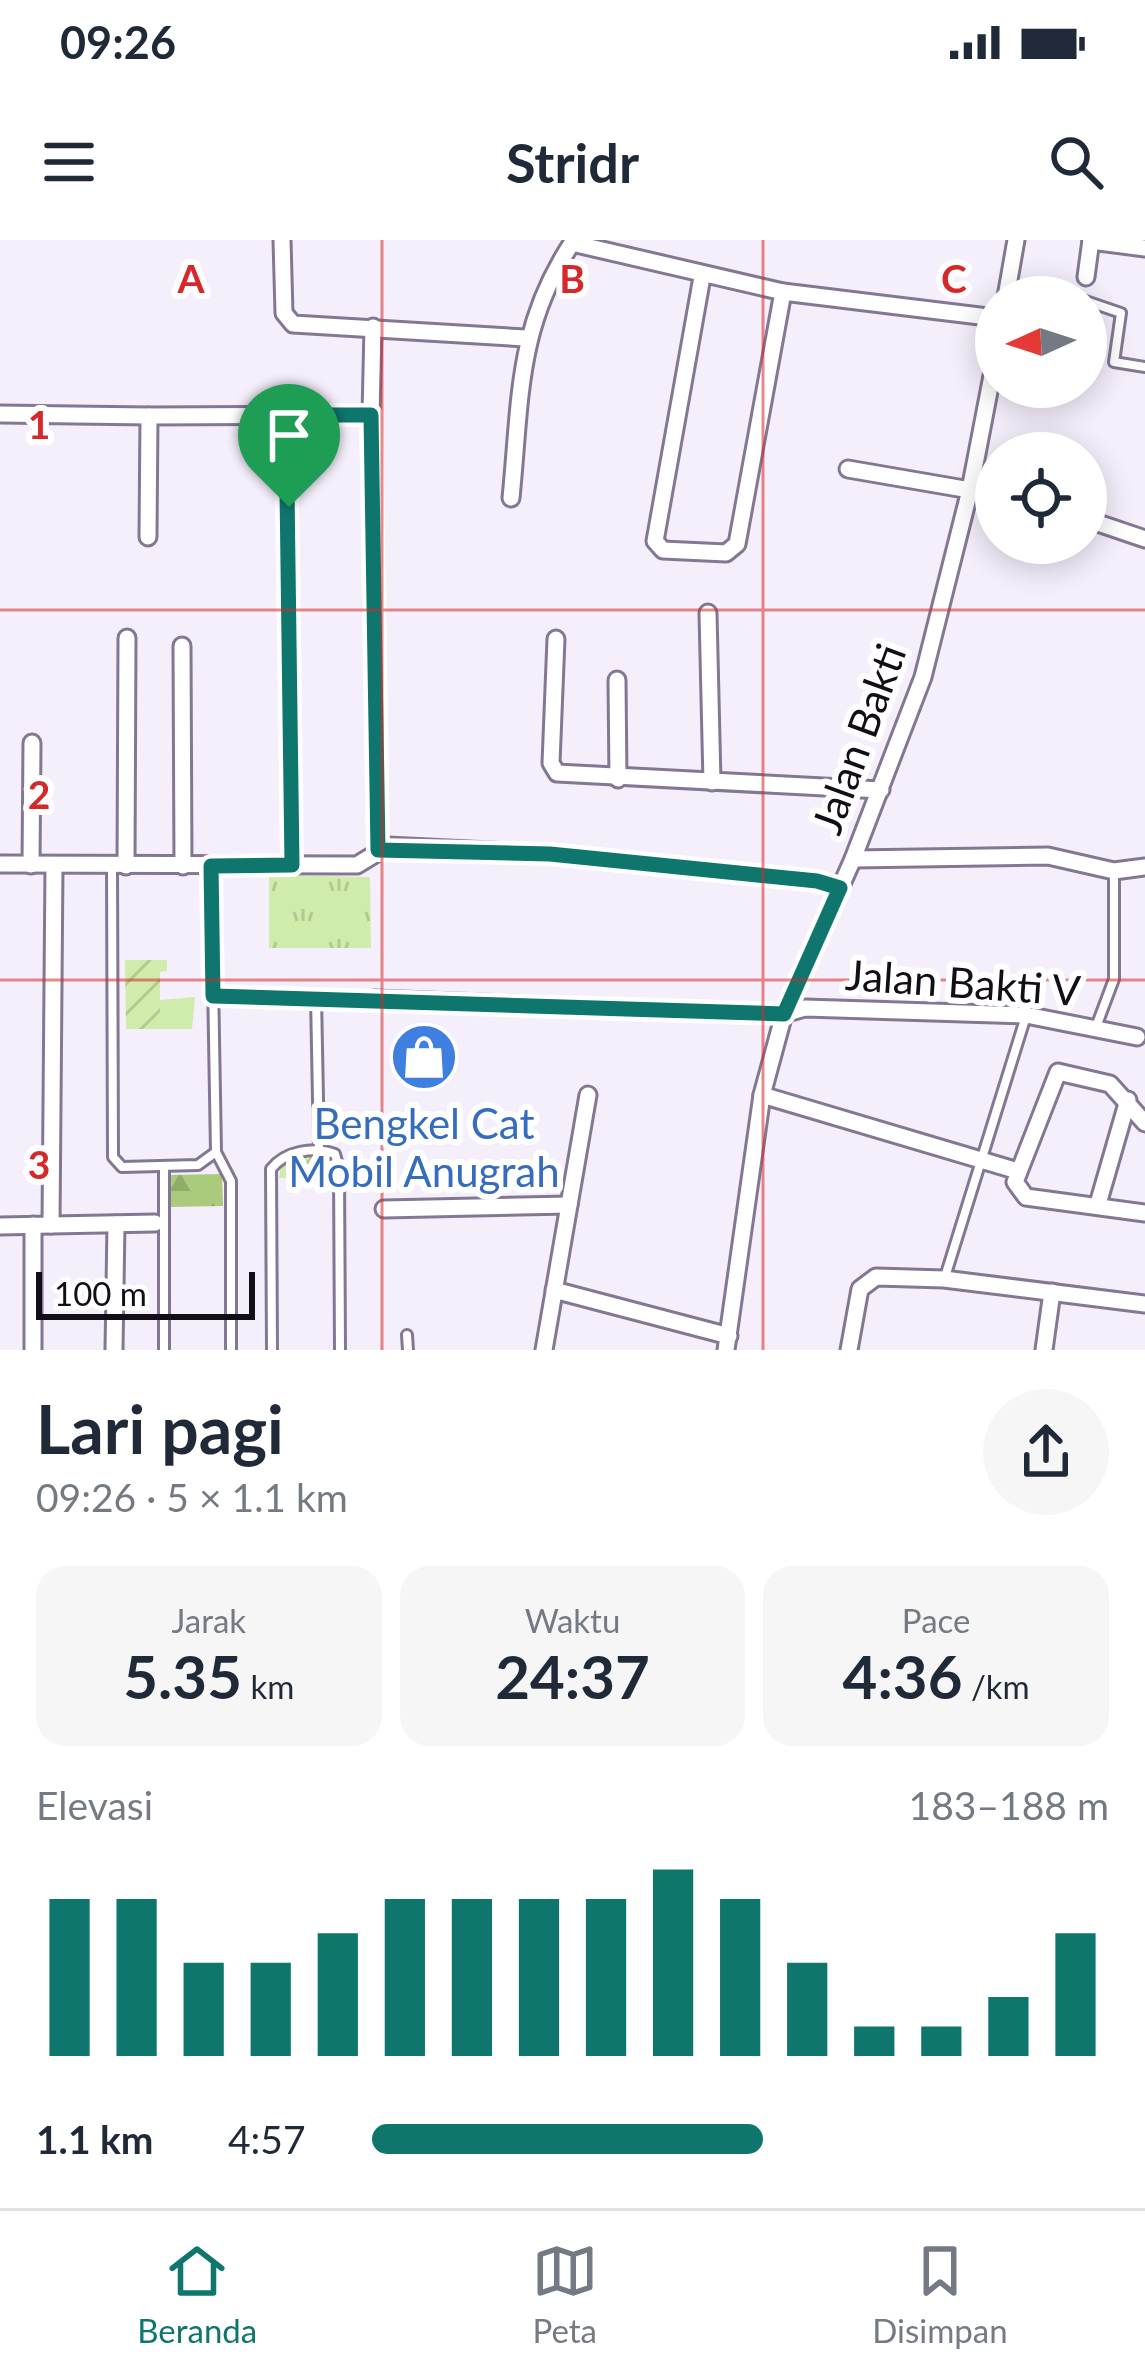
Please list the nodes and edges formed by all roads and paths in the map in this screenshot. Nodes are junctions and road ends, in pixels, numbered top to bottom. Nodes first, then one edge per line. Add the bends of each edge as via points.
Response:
1 (282, 240) edge
2 (1016, 240) edge
3 (1091, 240) edge
4 (571, 241) edge
5 (1145, 248) edge
6 (1010, 276) edge
7 (1086, 276) edge
8 (702, 277) junction
9 (783, 292) junction
10 (1107, 308) edge
11 (975, 315) edge
12 (373, 327) junction
13 (525, 338) junction
14 (1145, 367) edge
15 (986, 408) edge
16 (0, 414) edge
17 (286, 415) junction
18 (371, 415) junction
19 (149, 416) junction
20 (848, 469) dead end
21 (972, 485) junction
22 (975, 485) edge
23 (511, 498) dead end
24 (1107, 526) edge
25 (148, 537) dead end
26 (1145, 539) edge
27 (708, 613) dead end
28 (127, 638) dead end
29 (556, 639) dead end
30 (182, 646) dead end
31 (617, 680) dead end
32 (32, 743) dead end
33 (618, 779) junction
34 (712, 782) junction
35 (881, 790) junction
36 (378, 850) junction
37 (854, 859) junction
38 (0, 864) edge
39 (31, 865) junction
40 (54, 865) junction
41 (292, 865) junction
42 (119, 866) junction
43 (182, 866) junction
44 (211, 866) junction
45 (1145, 867) edge
46 (1114, 872) junction
47 (840, 888) junction
48 (218, 996) junction
49 (316, 997) junction
50 (374, 999) joint
51 (784, 1014) junction
52 (1026, 1015) junction
53 (1096, 1029) junction
54 (1137, 1037) dead end
55 (588, 1095) dead end
56 (762, 1095) junction
57 (1128, 1100) junction
58 (1145, 1123) edge
59 (319, 1150) junction
60 (216, 1152) junction
61 (981, 1160) junction
62 (164, 1166) junction
63 (1018, 1171) junction
64 (1098, 1204) junction
65 (569, 1205) junction
66 (384, 1209) dead end
67 (1145, 1213) edge
68 (155, 1223) dead end
69 (116, 1224) junction
70 (51, 1225) junction
71 (0, 1226) edge
72 (33, 1226) junction
73 (944, 1279) junction
74 (554, 1290) junction
75 (1052, 1292) junction
76 (1145, 1304) edge
77 (407, 1335) dead end
78 (728, 1343) edge
79 (33, 1350) edge
80 (114, 1350) edge
81 (164, 1350) edge
82 (231, 1350) edge
83 (272, 1350) edge
84 (340, 1350) edge
85 (407, 1350) edge
86 (544, 1350) edge
87 (849, 1350) edge
88 (1044, 1350) edge

1 - 12 street via 289,321
2 - 6 street
3 - 5 street
3 - 7 street
4 - 8 street
4 - 13 street
8 - 9 street
8 - 9 street via 655,541 663,550 726,553 737,544
9 - 11 street
10 - 14 lane via 1120,313 1114,362
12 - 13 street
12 - 18 street
13 - 23 street
15 - 21 street, Jalan Bakti
16 - 19 street
17 - 18 street
17 - 19 street
17 - 41 street
18 - 36 street
19 - 25 street
20 - 21 street
21 - 22 street
21 - 35 street, Jalan Bakti via 928,662
24 - 26 street
27 - 34 street
28 - 42 street
29 - 33 street via 551,763 562,775
30 - 43 street
31 - 33 street
32 - 39 street
33 - 34 street
34 - 35 street
35 - 37 street, Jalan Bakti
36 - 41 street via 357,866
36 - 47 street via 550,854
37 - 46 street via 1048,856
37 - 47 street, Jalan Bakti
38 - 39 street
39 - 40 street
40 - 42 street
40 - 70 street
41 - 44 street
42 - 43 street
42 - 62 lane via 113,1157 122,1167
43 - 44 street
44 - 48 lane
45 - 46 street
46 - 53 lane via 1114,980
47 - 51 street, Jalan Bakti
48 - 49 lane
48 - 60 lane
49 - 50 lane
49 - 59 lane
50 - 51 street, Jalan Bakti V
51 - 52 street, Jalan Bakti V via 806,1008
51 - 56 street, Jalan Bakti
52 - 53 street, Jalan Bakti V
52 - 61 lane
53 - 54 street, Jalan Bakti V
55 - 65 street
56 - 61 street
56 - 78 street, Jalan Bakti
57 - 58 street
57 - 63 street via 1101,1080 1058,1072
57 - 64 street
59 - 83 lane via 271,1169
59 - 84 lane via 335,1154 339,1169
60 - 62 lane via 198,1165
60 - 82 lane via 231,1181
61 - 63 street
61 - 73 lane
62 - 81 lane
63 - 64 street via 1023,1195
64 - 67 street
65 - 66 street
65 - 74 street
68 - 69 street
69 - 70 street
69 - 80 street
70 - 72 street
71 - 72 street
72 - 79 street
73 - 75 street
73 - 87 street via 865,1281
74 - 78 street
74 - 86 street
75 - 76 street
75 - 88 street
77 - 85 lane

